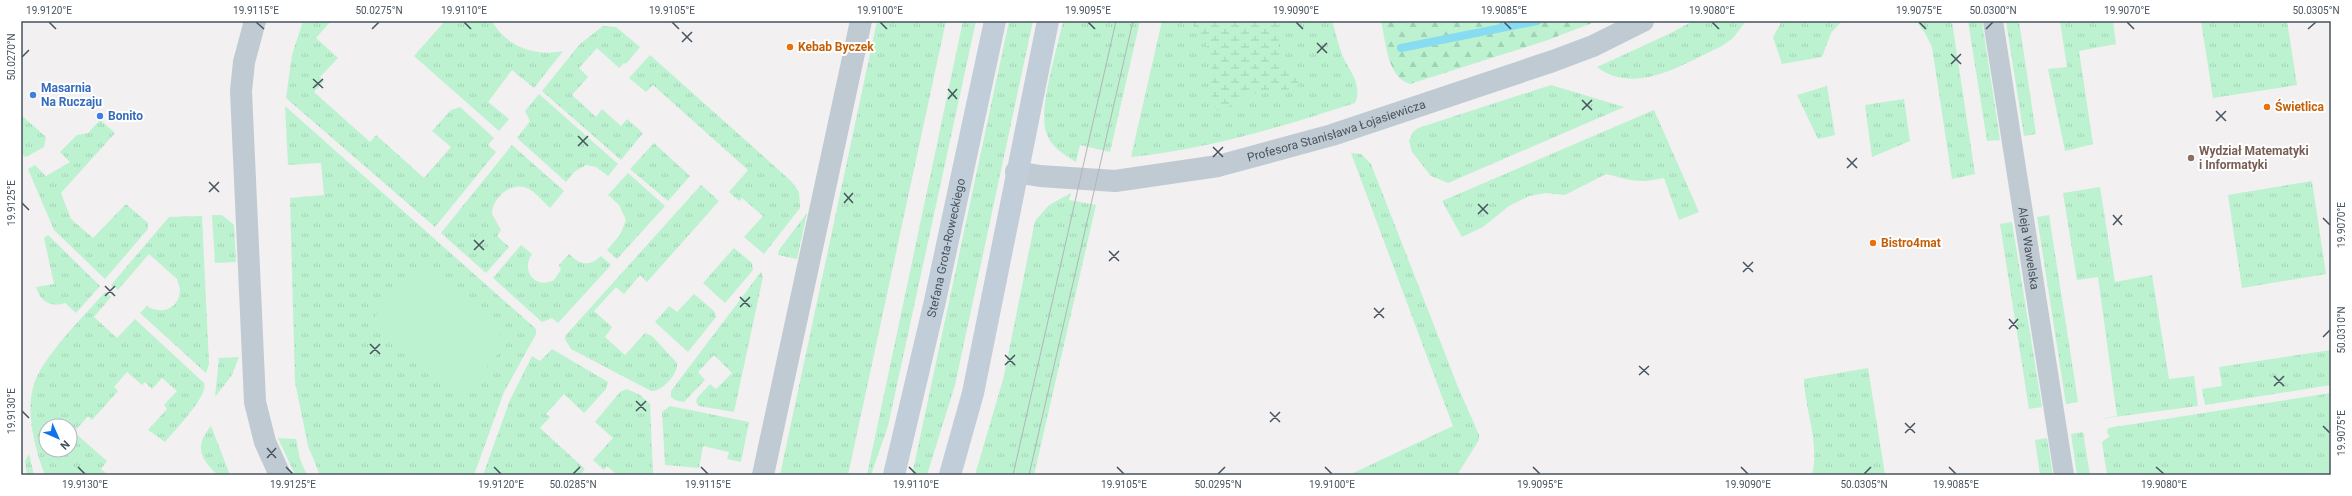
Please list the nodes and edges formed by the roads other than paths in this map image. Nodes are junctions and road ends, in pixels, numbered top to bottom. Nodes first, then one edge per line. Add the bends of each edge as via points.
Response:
1 (255, 21) edge
2 (861, 21) edge
3 (995, 21) edge
4 (1048, 21) edge
5 (1642, 21) edge
6 (1993, 21) edge
7 (1016, 172) junction
8 (280, 475) edge
9 (764, 475) edge
10 (894, 475) edge
11 (950, 475) edge
12 (2064, 475) edge

1 - 8 street via 244,62 241,91 251,350 259,421
2 - 9 street
3 - 10 main road, Stefana Grota-Roweckiego via 935,301
4 - 7 main road
5 - 7 street, Profesora Stanisława Łojasiewicza via 1593,46 1546,64 1339,132 1218,166 1114,181
6 - 12 street, Aleja Wawelska
7 - 11 main road via 973,393

